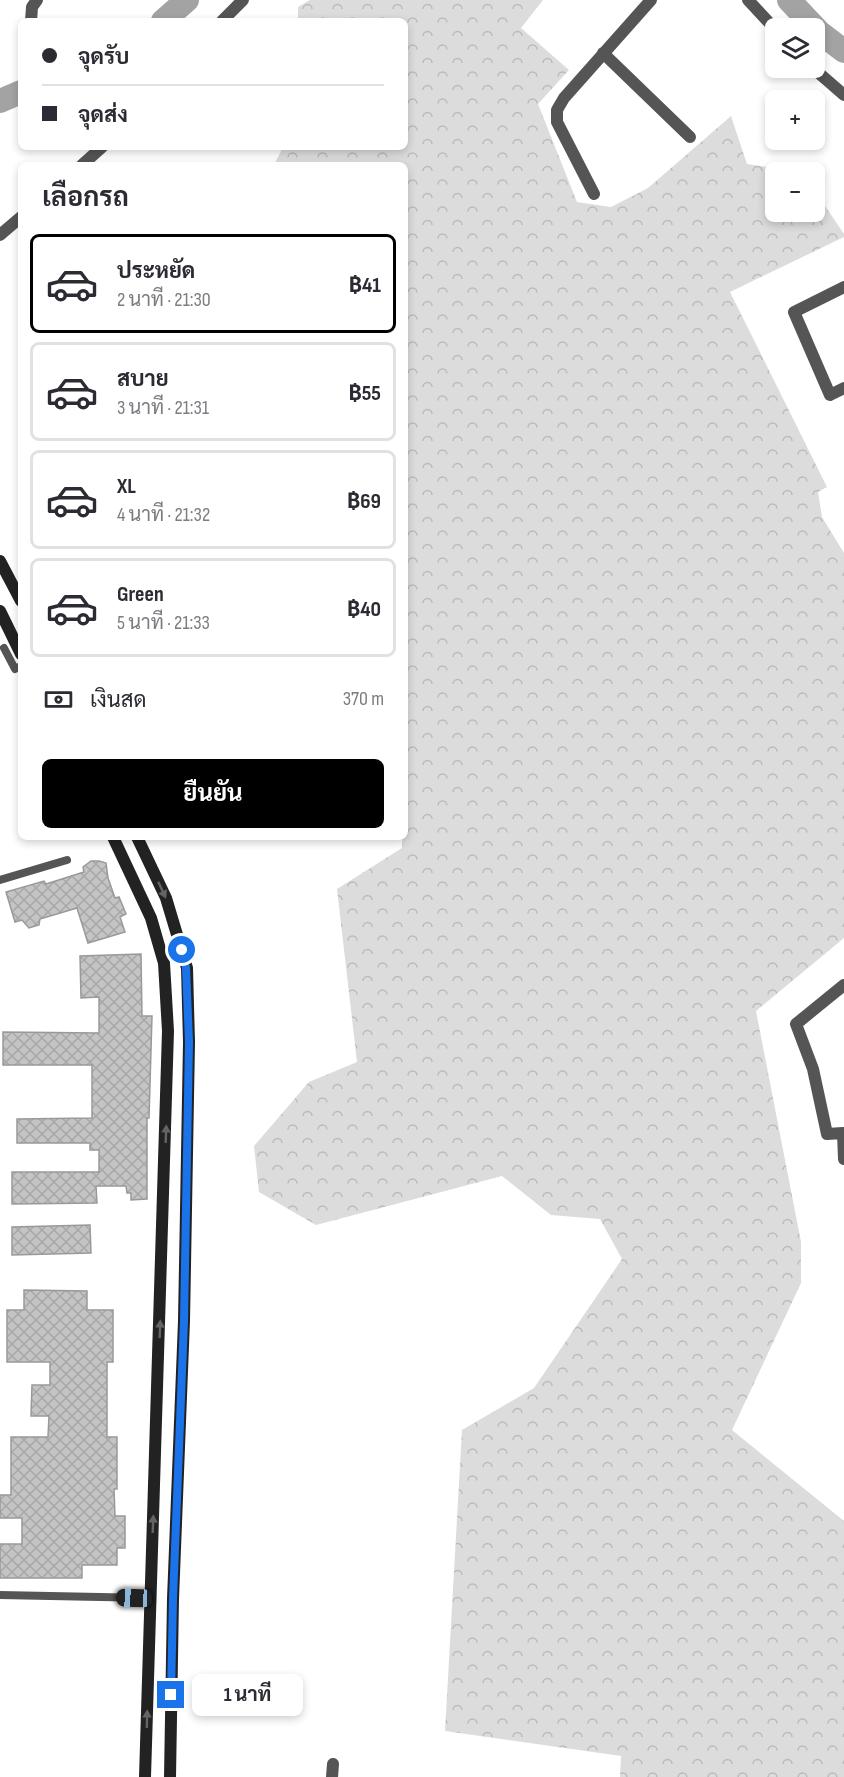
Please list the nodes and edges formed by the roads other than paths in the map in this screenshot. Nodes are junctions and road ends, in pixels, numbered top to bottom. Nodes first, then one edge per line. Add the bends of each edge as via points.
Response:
1 (37, 0) edge
2 (243, 0) edge
3 (651, 0) edge
4 (748, 0) edge
5 (31, 18) edge
6 (225, 18) edge
7 (765, 18) edge
8 (603, 53) junction
9 (824, 78) edge
10 (844, 95) edge
11 (690, 137) dead end
12 (94, 150) edge
13 (84, 162) edge
14 (594, 194) dead end
15 (18, 220) edge
16 (0, 235) edge
17 (844, 287) edge
18 (844, 388) edge
19 (0, 561) edge
20 (18, 595) edge
21 (0, 611) edge
22 (4, 648) dead end
23 (18, 648) edge
24 (18, 668) edge
25 (114, 840) edge
26 (138, 840) edge
27 (67, 860) dead end
28 (0, 880) edge
29 (844, 985) edge
30 (844, 1159) edge
31 (0, 1595) edge
32 (150, 1598) junction
33 (173, 1599) junction
34 (333, 1764) dead end
35 (146, 1777) edge
36 (170, 1777) edge
37 (332, 1777) edge

1 - 5 street
2 - 6 street
3 - 8 street
4 - 7 street
8 - 11 street
8 - 14 street via 557,110 557,122
9 - 10 street
12 - 13 street
15 - 16 street
17 - 18 street via 794,312 830,395
19 - 20 main road
21 - 23 main road
22 - 24 lane via 15,669
32 -> 25 main road via 168,1031 164,963 151,918
26 -> 33 main road via 166,898 186,968 189,1042 184,1310
27 - 28 lane
29 - 30 street via 796,1024 813,1069 827,1134 843,1133
31 - 32 lane
32 - 33 main road
35 -> 32 main road
33 - 36 main road
34 - 37 street

